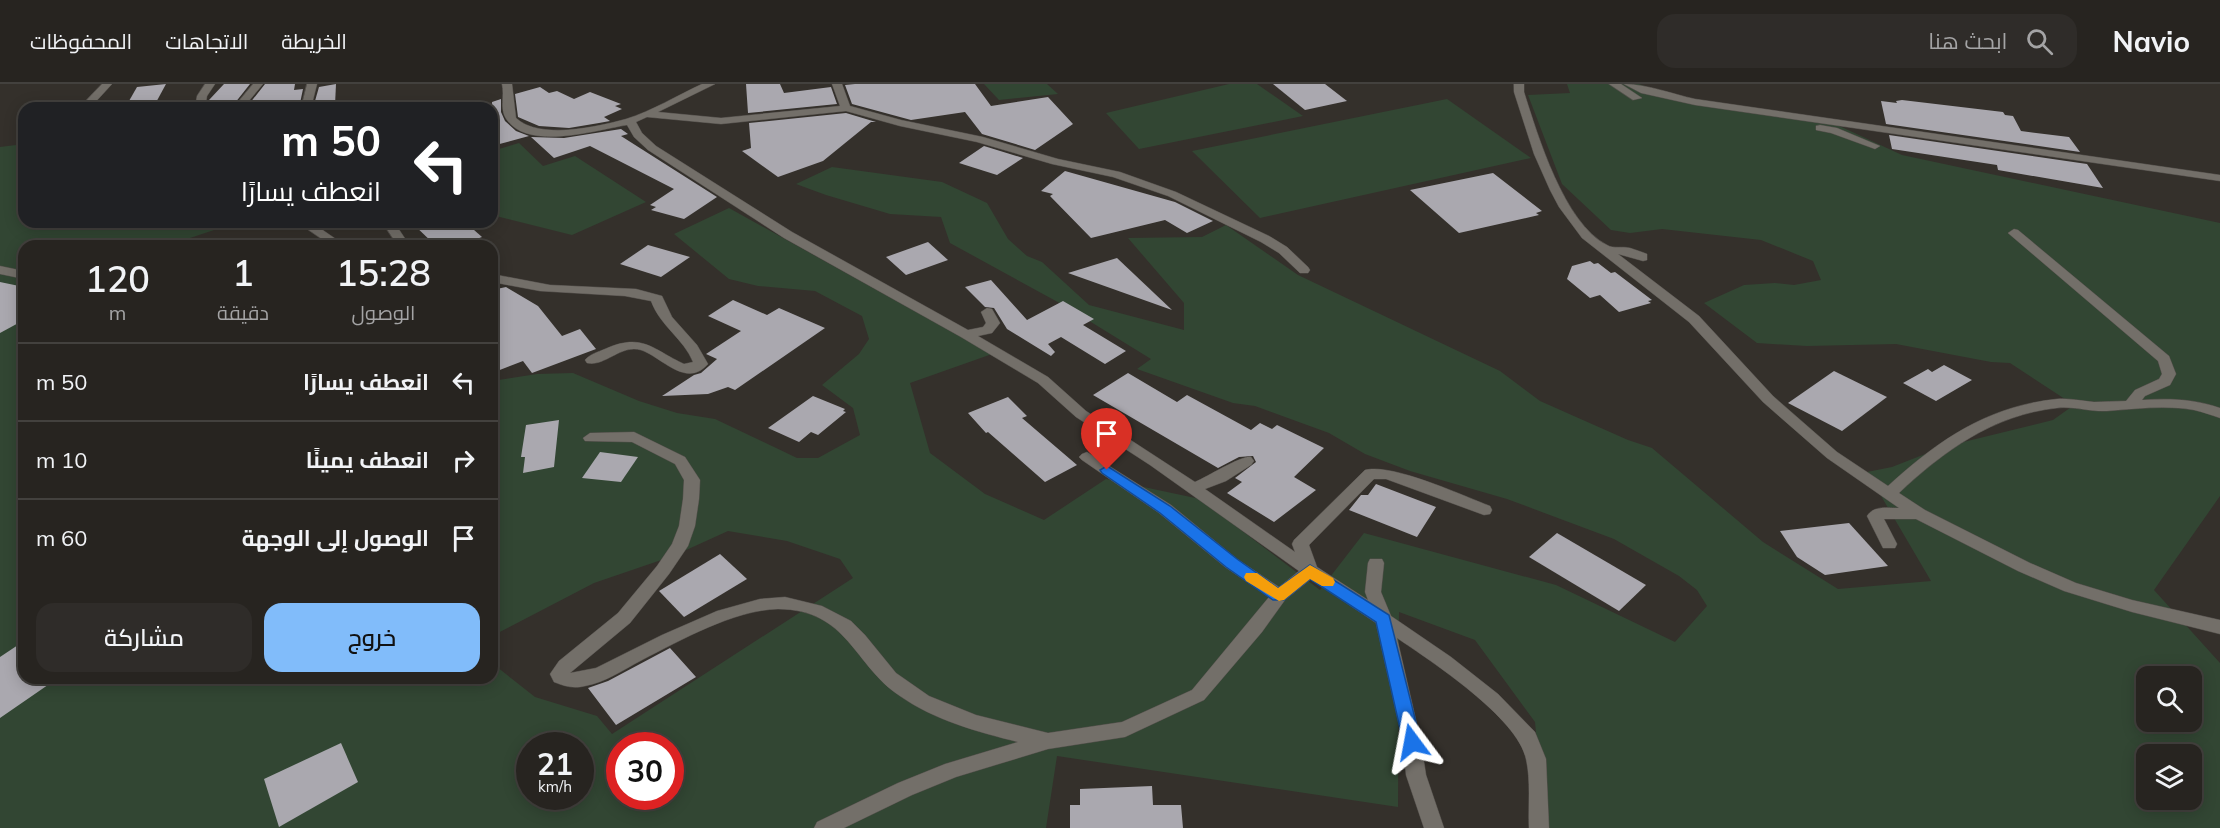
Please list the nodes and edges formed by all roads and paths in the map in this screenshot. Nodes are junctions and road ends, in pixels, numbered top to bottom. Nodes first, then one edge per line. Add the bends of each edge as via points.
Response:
1 (107, 84) edge
2 (210, 84) edge
3 (258, 84) edge
4 (312, 84) edge
5 (507, 84) edge
6 (710, 84) edge
7 (837, 84) edge
8 (1519, 84) edge
9 (1614, 84) edge
10 (1629, 84) edge
11 (90, 102) edge
12 (201, 102) edge
13 (243, 102) edge
14 (308, 102) edge
15 (846, 108) junction
16 (646, 114) junction
17 (630, 121) junction
18 (1875, 146) dead end
19 (2220, 178) edge
20 (312, 228) edge
21 (2014, 233) dead end
22 (331, 240) edge
23 (1606, 250) junction
24 (1643, 257) dead end
25 (0, 270) edge
26 (1304, 270) dead end
27 (18, 274) edge
28 (498, 279) edge
29 (987, 312) dead end
30 (966, 334) junction
31 (592, 360) dead end
32 (2130, 405) junction
33 (2220, 413) edge
34 (590, 438) dead end
35 (1088, 457) dead end
36 (1246, 461) dead end
37 (1193, 488) junction
38 (1889, 494) junction
39 (1484, 510) dead end
40 (1919, 514) junction
41 (1889, 544) dead end
42 (1376, 563) dead end
43 (1310, 571) junction
44 (1279, 596) junction
45 (1384, 619) junction
46 (2220, 627) edge
47 (1048, 741) junction
48 (824, 828) edge
49 (1434, 828) edge
50 (1539, 828) edge

1 - 11 street
2 - 12 street
3 - 13 street
4 - 14 street
5 - 17 street via 511,93 508,110 513,122 536,134
6 - 16 street
7 - 15 street
8 - 23 street via 1539,154 1556,190 1586,235
9 - 18 street via 1640,99 1688,110 1833,130
10 - 19 street via 1695,102
15 - 16 street via 721,122
15 - 26 street via 1116,174 1172,194 1236,224 1283,250
16 - 17 street
17 - 30 street via 652,148 788,235
20 - 22 street
21 - 32 street via 2164,359 2169,374 2165,382 2140,393
23 - 24 street via 1626,250
23 - 38 street via 1694,319 1796,425
25 - 27 street
28 - 31 street via 543,289 618,290 650,296 657,299 668,324 701,364 688,369 675,366 641,346 628,346
29 - 30 street via 993,323 987,330
30 - 37 street via 1043,380 1081,414
32 - 33 street via 2205,406
32 - 38 street via 2092,408 2061,403 2004,415 1977,425 1927,458
34 - 47 street via 634,437 680,460 692,480 691,499 680,546 663,570 624,618 565,666 560,677 575,680 608,671 710,622 777,603 829,617 851,632 886,677 928,703 1003,731
35 - 44 street via 1165,509
36 - 37 street
37 - 43 street
38 - 40 street
39 - 43 street via 1387,474 1370,474 1300,544
40 - 41 street via 1875,516
40 - 46 street via 2070,587
42 - 45 street via 1373,592
43 - 44 street
43 - 45 street
44 - 47 street via 1198,695 1125,729
45 - 49 street via 1416,775
45 - 50 street via 1492,699 1528,738 1536,759
47 - 48 street via 952,770

